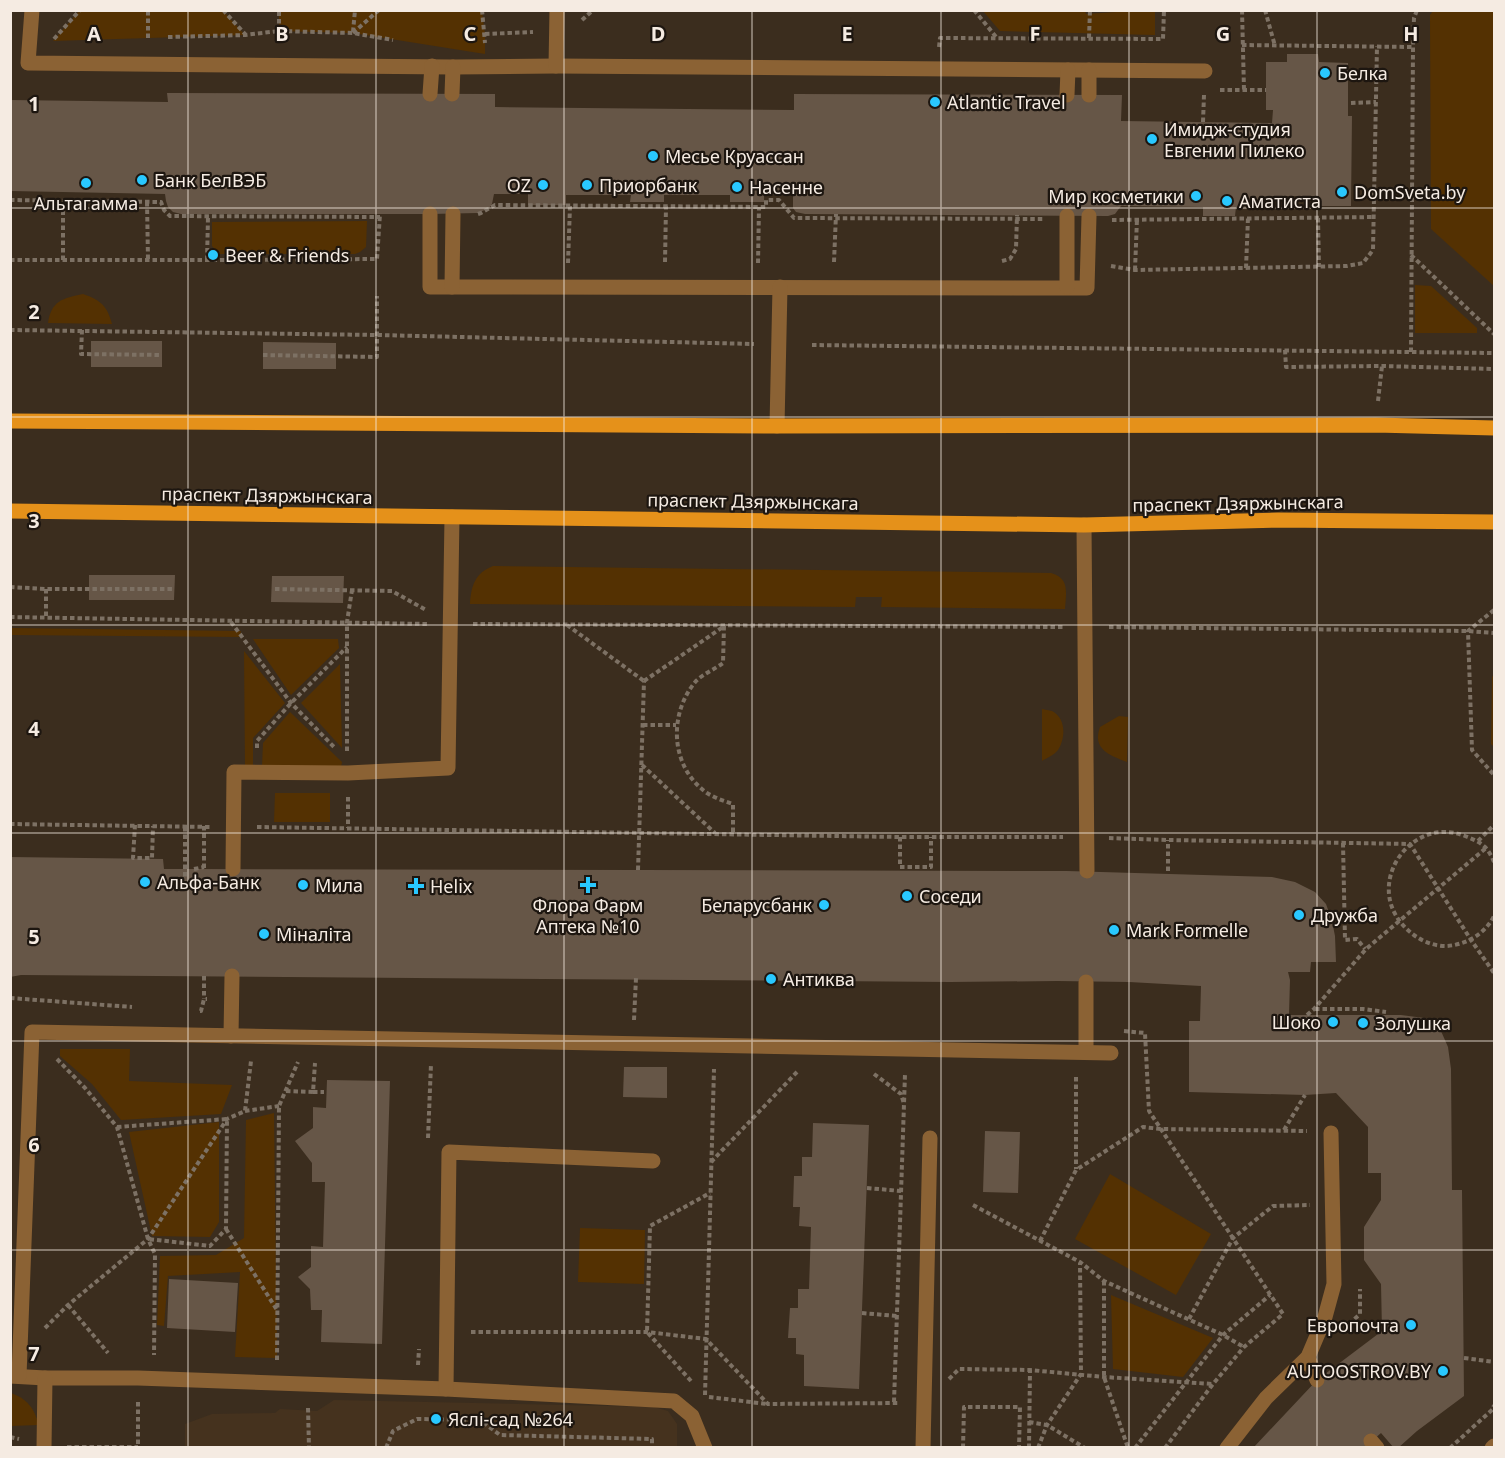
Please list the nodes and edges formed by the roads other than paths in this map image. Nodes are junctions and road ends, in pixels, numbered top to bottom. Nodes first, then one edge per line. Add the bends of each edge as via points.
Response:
1 (32, 10) edge
2 (557, 10) edge
3 (432, 66) junction
4 (556, 66) junction
5 (453, 67) junction
6 (1068, 70) junction
7 (1089, 70) junction
8 (1205, 71) dead end
9 (430, 94) dead end
10 (452, 94) dead end
11 (1067, 95) dead end
12 (1089, 95) dead end
13 (430, 214) dead end
14 (453, 214) dead end
15 (1067, 216) dead end
16 (1089, 216) dead end
17 (452, 287) junction
18 (780, 287) junction
19 (1067, 288) junction
20 (10, 421) edge
21 (777, 426) junction
22 (1494, 428) edge
23 (10, 511) edge
24 (452, 517) junction
25 (1494, 522) edge
26 (1084, 525) junction
27 (233, 869) dead end
28 (1087, 871) dead end
29 (232, 976) dead end
30 (1086, 982) dead end
31 (231, 1036) junction
32 (1081, 1052) junction
33 (1111, 1053) dead end
34 (1323, 1132) road end
35 (930, 1138) dead end
36 (653, 1161) dead end
37 (1308, 1357) junction
38 (15, 1376) edge
39 (45, 1378) junction
40 (1317, 1380) dead end
41 (446, 1389) junction
42 (44, 1447) edge
43 (705, 1448) edge
44 (923, 1448) edge
45 (1227, 1448) edge

1 - 3 lane via 28,63
2 - 4 lane
3 - 5 lane
3 - 9 lane
4 - 5 lane
4 - 6 lane
5 - 10 lane
6 - 7 lane
6 - 11 lane
7 - 8 lane
7 - 12 lane
13 - 17 lane via 429,287
14 - 17 lane
15 - 19 lane
16 - 19 lane via 1087,288
17 - 18 lane
18 - 19 lane
18 - 21 lane
20 - 21 main road
21 - 22 main road
23 - 24 main road, праспект Дзяржынскага
24 - 26 main road, праспект Дзяржынскага
24 - 27 lane via 448,768 234,772
25 - 26 main road, праспект Дзяржынскага via 1278,520
26 - 28 lane
29 - 31 lane
30 - 32 lane
31 - 32 lane
31 - 38 lane via 32,1032 21,1333
32 - 33 lane
34 - 37 lane via 1332,1205 1334,1284
35 - 44 lane
36 - 41 lane via 449,1152
37 - 40 lane
37 - 45 lane via 1266,1398
38 - 39 lane
39 - 41 lane
39 - 42 lane
41 - 43 lane via 674,1401 692,1416

